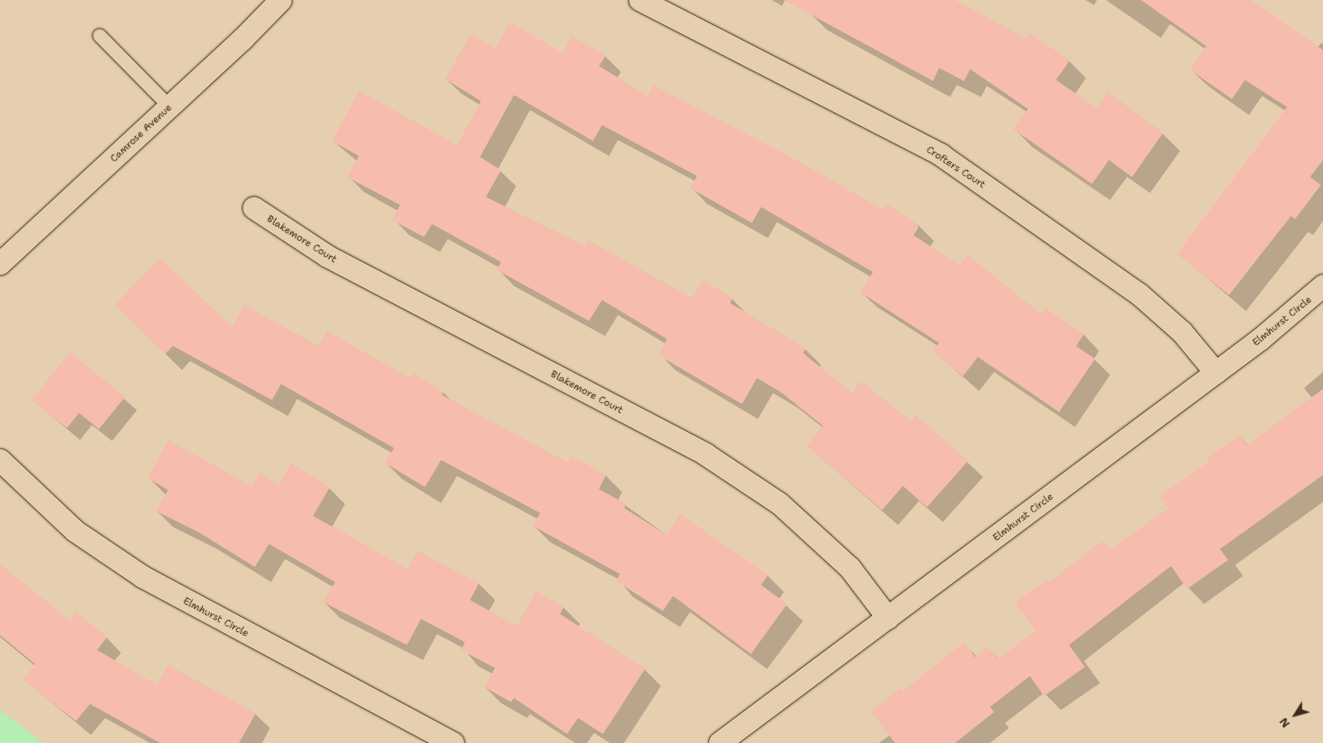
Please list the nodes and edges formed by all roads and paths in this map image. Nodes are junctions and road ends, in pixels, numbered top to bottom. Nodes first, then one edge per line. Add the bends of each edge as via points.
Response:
1 (281, 0) edge
2 (640, 0) edge
3 (99, 35) dead end
4 (169, 106) junction
5 (254, 208) dead end
6 (0, 264) edge
7 (1323, 286) edge
8 (1216, 373) junction
9 (0, 460) edge
10 (888, 618) junction
11 (453, 743) edge
12 (720, 743) edge

1 - 4 street, Camrose Avenue via 243,39
2 - 8 street, Crofters Court via 941,155 1139,294 1182,332
3 - 4 lane
4 - 6 street, Camrose Avenue
5 - 10 street, Blakemore Court via 327,256 705,454 780,504 850,568
7 - 8 street, Elmhurst Circle via 1298,310
8 - 10 street, Elmhurst Circle
9 - 11 street, Elmhurst Circle via 74,531 143,577
10 - 12 street, Elmhurst Circle

